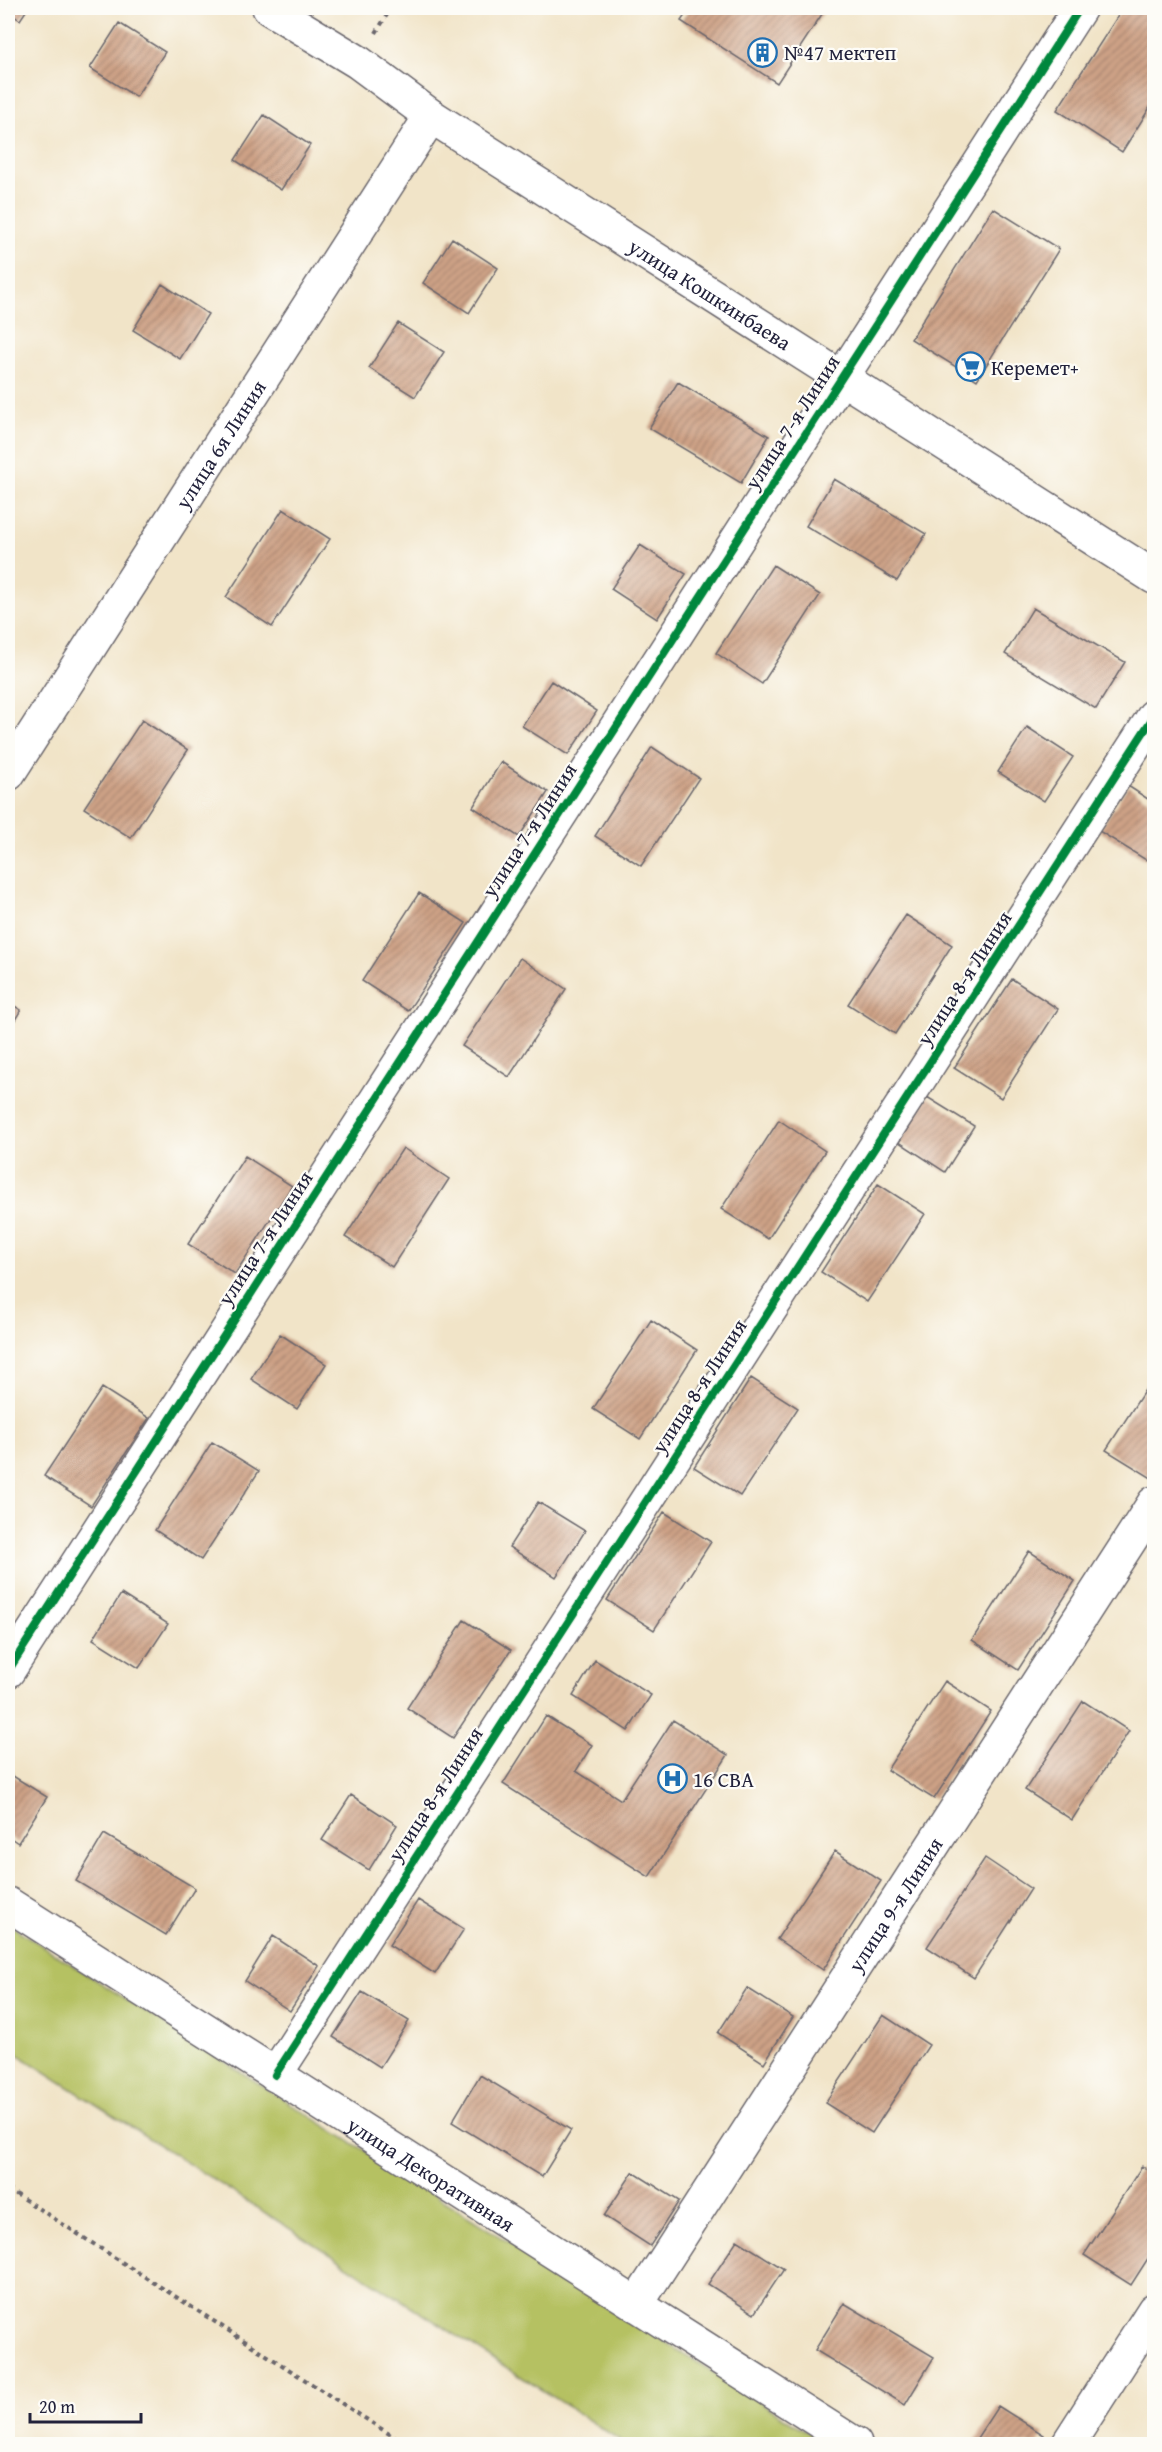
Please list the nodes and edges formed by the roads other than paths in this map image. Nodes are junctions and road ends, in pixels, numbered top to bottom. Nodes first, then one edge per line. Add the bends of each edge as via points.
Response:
1 (269, 8) edge
2 (1080, 8) edge
3 (431, 116) junction
4 (842, 378) junction
5 (1155, 577) edge
6 (1155, 716) edge
7 (8, 774) edge
8 (1155, 1503) edge
9 (8, 1671) edge
10 (8, 1904) edge
11 (275, 2075) junction
12 (636, 2305) junction
13 (1155, 2310) edge
14 (855, 2445) edge
15 (1068, 2445) edge

1 - 3 street, улица Кошкинбаева via 358,62
2 - 4 street, улица 7-я Линия
3 - 4 street, улица Кошкинбаева
3 - 7 street, улица 6я Линия
4 - 5 street, улица Кошкинбаева
4 - 9 street, улица 7-я Линия
6 - 11 street, улица 8-я Линия
8 - 12 street, улица 9-я Линия
10 - 11 street, улица Декоративная
11 - 12 street, улица Декоративная
12 - 14 street, улица Декоративная
13 - 15 street

